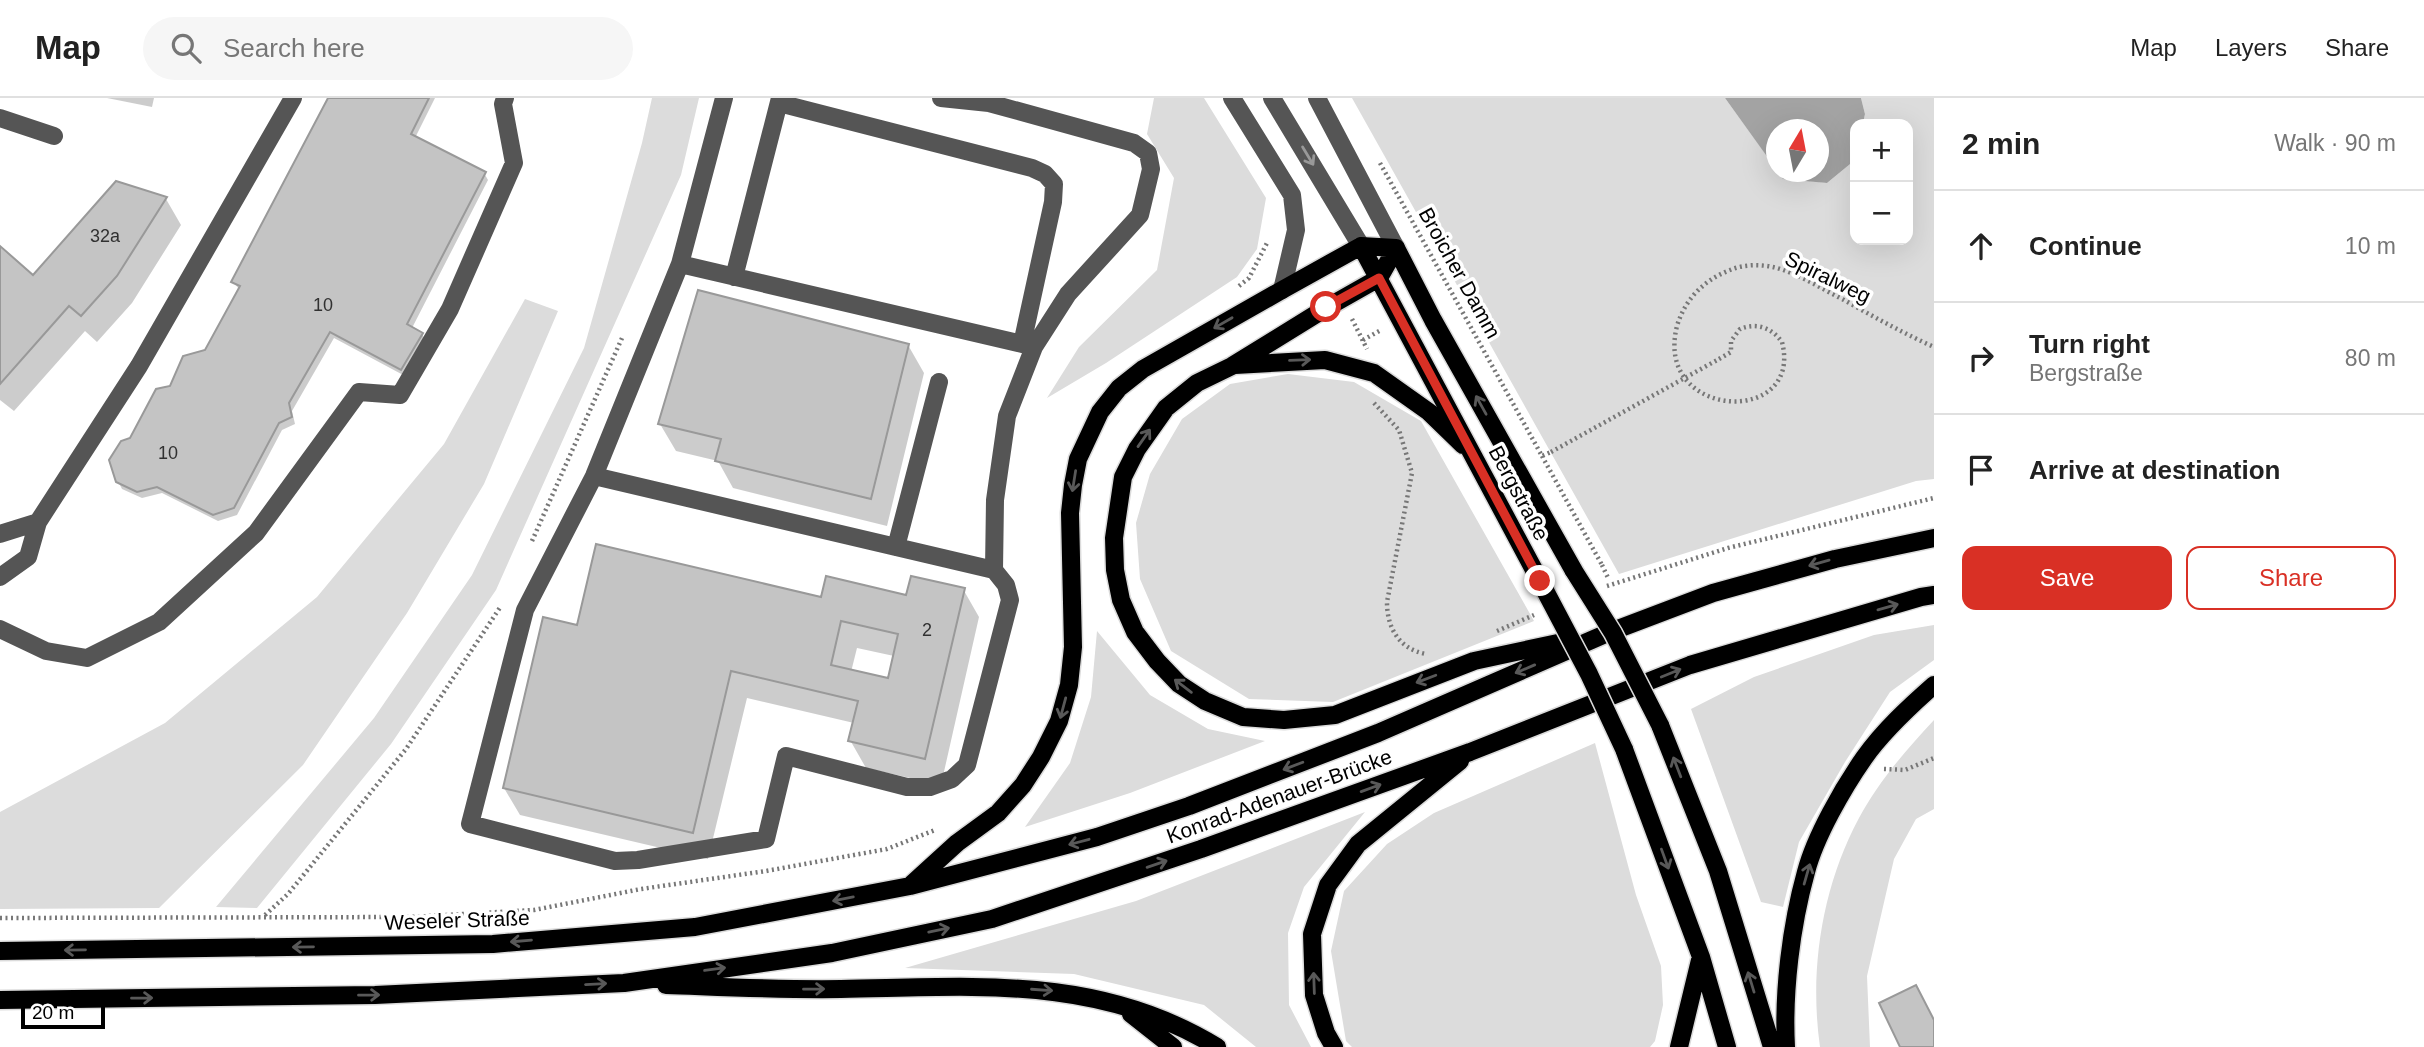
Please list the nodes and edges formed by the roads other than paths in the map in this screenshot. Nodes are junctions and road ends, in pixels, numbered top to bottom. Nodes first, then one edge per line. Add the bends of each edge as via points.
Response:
1 (293, 98) edge
2 (505, 98) edge
3 (724, 98) edge
4 (941, 98) edge
5 (1232, 98) edge
6 (1272, 98) edge
7 (1317, 98) edge
8 (780, 101) edge
9 (0, 118) edge
10 (54, 136) dead end
11 (1361, 246) junction
12 (1396, 248) junction
13 (680, 264) junction
14 (734, 277) junction
15 (1379, 278) junction
16 (1282, 290) junction
17 (1028, 346) junction
18 (1232, 366) junction
19 (939, 382) dead end
20 (1475, 458) junction
21 (594, 476) junction
22 (38, 522) junction
23 (0, 534) edge
24 (1934, 538) edge
25 (896, 547) junction
26 (994, 570) junction
27 (0, 577) edge
28 (1934, 595) edge
29 (0, 629) edge
30 (1611, 632) junction
31 (1934, 685) edge
32 (1471, 752) junction
33 (911, 886) junction
34 (0, 951) edge
35 (1701, 957) junction
36 (624, 982) junction
37 (0, 1000) edge
38 (1117, 1003) junction
39 (1173, 1047) edge
40 (1217, 1047) edge
41 (1335, 1047) edge
42 (1679, 1047) edge
43 (1727, 1047) edge
44 (1772, 1047) edge
45 (1786, 1047) edge

1 - 22 street via 139,366
2 - 29 street via 514,163 450,309 400,395 359,392 256,533 159,622 87,658 46,651
3 - 13 street
4 - 17 street via 989,103 1134,142 1148,153 1150,169 1140,215
5 - 16 street via 1292,195 1296,230
6 -> 11 street, Bergstraße
7 - 12 street, Bergstraße
8 - 14 street
8 - 17 street via 1045,174 1054,184 1053,202
9 - 10 street
11 - 12 main road
11 - 15 main road, Bergstraße
11 - 16 main road
12 - 15 main road
44 -> 12 main road, Bergstraße, bridge via 1717,872 1660,725
13 - 14 street
13 - 21 street
14 - 17 street
15 - 18 main road
15 - 20 main road, Bergstraße
16 -> 33 main road via 1143,369 1119,388 1100,412 1078,459 1073,485 1073,647 1059,721 1023,785 998,813
17 - 26 street via 1007,416 995,500
18 -> 20 main road via 1325,360 1374,373 1429,412
30 -> 18 main road via 1474,661 1335,715 1284,720 1243,716 1205,701 1179,684 1135,632 1121,600 1115,570 1117,507 1123,477 1166,408 1197,383
19 - 25 street
20 -> 35 main road, Bergstraße, bridge via 1624,749
21 - 25 street
21 - 26 street via 525,610 470,824 615,861 766,839 786,756 907,787 930,787 952,779 967,765 1010,600 1006,585
22 - 23 street
22 - 27 street via 28,557
24 -> 30 main road, Konrad-Adenauer-Brücke via 1835,559 1713,593
25 - 26 street
32 -> 28 main road, Konrad-Adenauer-Brücke via 1690,665
30 -> 33 main road, Konrad-Adenauer-Brücke via 1378,733 1189,806 1097,837
45 -> 31 main road via 1784,1019 1806,871 1835,805 1865,757
36 -> 32 main road, Konrad-Adenauer-Brücke via 832,953 992,919
41 -> 32 main road via 1314,995 1312,934 1328,885 1358,844
33 -> 34 main road, Weseler Straße via 695,927 493,944
35 - 42 main road
35 - 43 main road, Bergstraße
37 -> 36 main road via 375,995
36 -> 38 main road via 777,990 992,987 1060,991
38 - 39 main road
38 - 40 main road via 1186,1028

